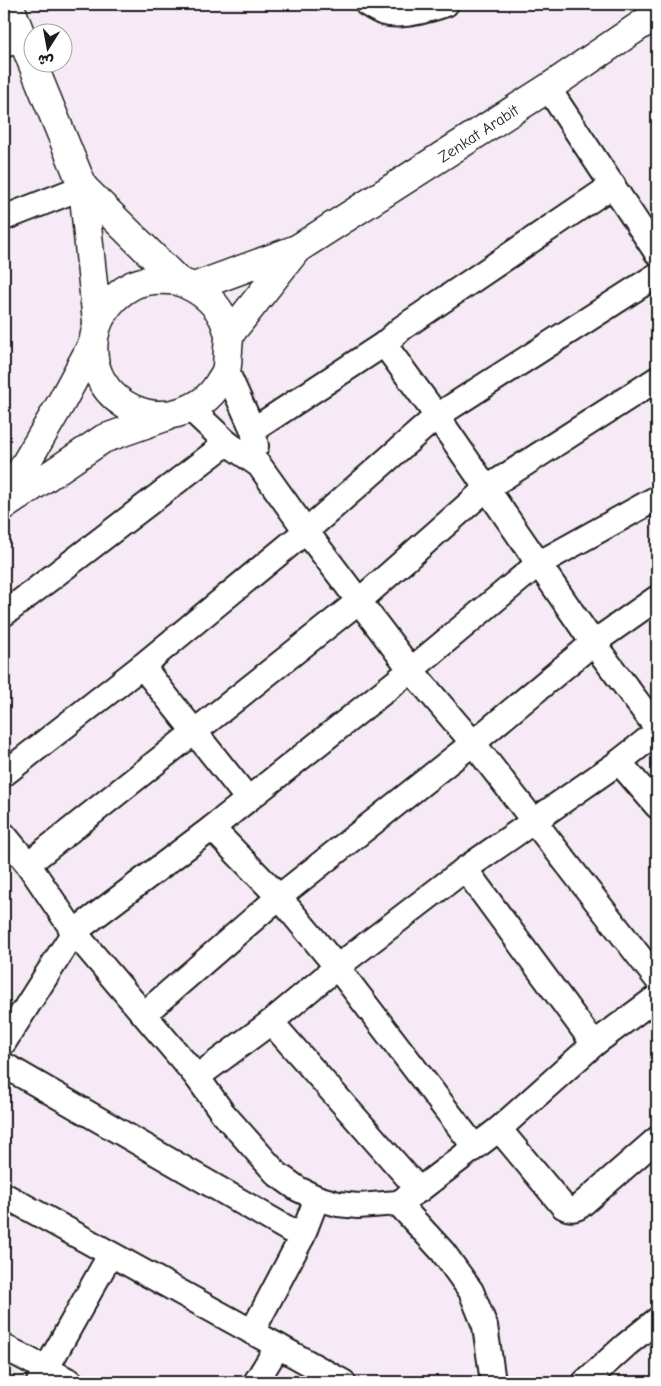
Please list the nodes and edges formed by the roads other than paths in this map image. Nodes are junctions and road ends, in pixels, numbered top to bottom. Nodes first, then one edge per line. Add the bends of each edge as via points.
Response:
1 (9, 4) edge
2 (367, 4) edge
3 (446, 4) edge
4 (657, 14) edge
5 (13, 41) edge
6 (548, 88) junction
7 (613, 185) junction
8 (83, 187) junction
9 (4, 218) edge
10 (297, 249) junction
11 (657, 253) edge
12 (657, 275) edge
13 (186, 284) junction
14 (95, 332) junction
15 (229, 335) junction
16 (384, 344) junction
17 (226, 370) junction
18 (657, 379) edge
19 (179, 413) junction
20 (437, 416) junction
21 (253, 430) junction
22 (227, 443) junction
23 (259, 465) junction
24 (487, 488) junction
25 (657, 498) edge
26 (4, 500) edge
27 (4, 506) edge
28 (306, 531) junction
29 (538, 564) junction
30 (657, 598) edge
31 (359, 601) junction
32 (4, 614) edge
33 (593, 643) junction
34 (142, 666) junction
35 (411, 670) junction
36 (657, 730) edge
37 (194, 732) junction
38 (473, 743) junction
39 (620, 762) junction
40 (4, 774) edge
41 (248, 798) junction
42 (657, 806) edge
43 (533, 822) junction
44 (212, 828) junction
45 (4, 834) edge
46 (28, 864) junction
47 (465, 869) junction
48 (279, 896) junction
49 (74, 932) junction
50 (337, 967) junction
51 (657, 980) edge
52 (657, 997) edge
53 (144, 1014) junction
54 (271, 1022) junction
55 (4, 1042) edge
56 (594, 1044) junction
57 (4, 1065) edge
58 (197, 1077) junction
59 (499, 1129) junction
60 (657, 1139) edge
61 (474, 1146) junction
62 (419, 1190) junction
63 (4, 1195) edge
64 (317, 1198) junction
65 (398, 1203) junction
66 (302, 1237) junction
67 (110, 1255) junction
68 (657, 1320) edge
69 (252, 1332) junction
70 (278, 1346) junction
71 (4, 1347) edge
72 (42, 1376) edge
73 (71, 1382) edge
74 (256, 1382) edge
75 (343, 1382) edge
76 (493, 1382) edge
77 (585, 1382) edge

1 - 5 main road
2 - 3 street via 384,13 408,14
4 - 6 main road, Zenkat Arabit
5 - 8 main road
6 - 7 street
6 - 10 main road, Zenkat Arabit
7 - 11 street
7 - 16 street via 402,328
8 - 9 street
8 - 13 main road
8 - 14 main road
10 - 13 main road
10 - 15 main road
12 - 20 street
13 - 14 main road via 160,279 134,285 112,300
13 - 15 main road via 210,299 222,316
14 - 19 main road via 95,366 106,387 123,404 144,414
14 - 26 main road via 61,403
15 - 17 main road
16 - 20 street
16 - 21 street
17 - 19 main road via 212,394
17 - 21 street
18 - 24 street
19 - 22 street
19 - 27 main road via 103,439
20 - 24 street
20 - 28 street
21 - 23 street
22 - 23 street
22 - 32 street
23 - 28 street
24 - 29 street
24 - 31 street
25 - 29 street
28 - 31 street
28 - 34 street
29 - 33 street
29 - 35 street
30 - 33 street
31 - 35 street
31 - 37 street
33 - 36 street
33 - 38 street
34 - 37 street
34 - 40 street
35 - 38 street
35 - 41 street
36 - 39 street
37 - 41 street
37 - 46 street
38 - 43 street
38 - 48 street
39 - 42 street
39 - 43 street
41 - 44 street
43 - 47 street
43 - 51 street
44 - 48 street
44 - 49 street
45 - 46 street
46 - 49 street
47 - 50 street
47 - 56 street
48 - 50 street
48 - 53 street
49 - 53 street
49 - 55 street
50 - 54 street
50 - 61 street
52 - 56 street
53 - 58 street
54 - 58 street
54 - 62 street
56 - 59 street
57 - 66 street
58 - 64 street via 222,1112 277,1174
59 - 60 street via 568,1209 580,1206
59 - 61 street
61 - 62 street
62 - 65 street
63 - 67 street
64 - 65 street via 358,1206
64 - 66 street
65 - 76 street via 443,1252 471,1290 485,1326
66 - 69 street
67 - 69 street
67 - 72 street
68 - 77 street
69 - 70 street
70 - 74 street
70 - 75 street
71 - 72 street
72 - 73 street

